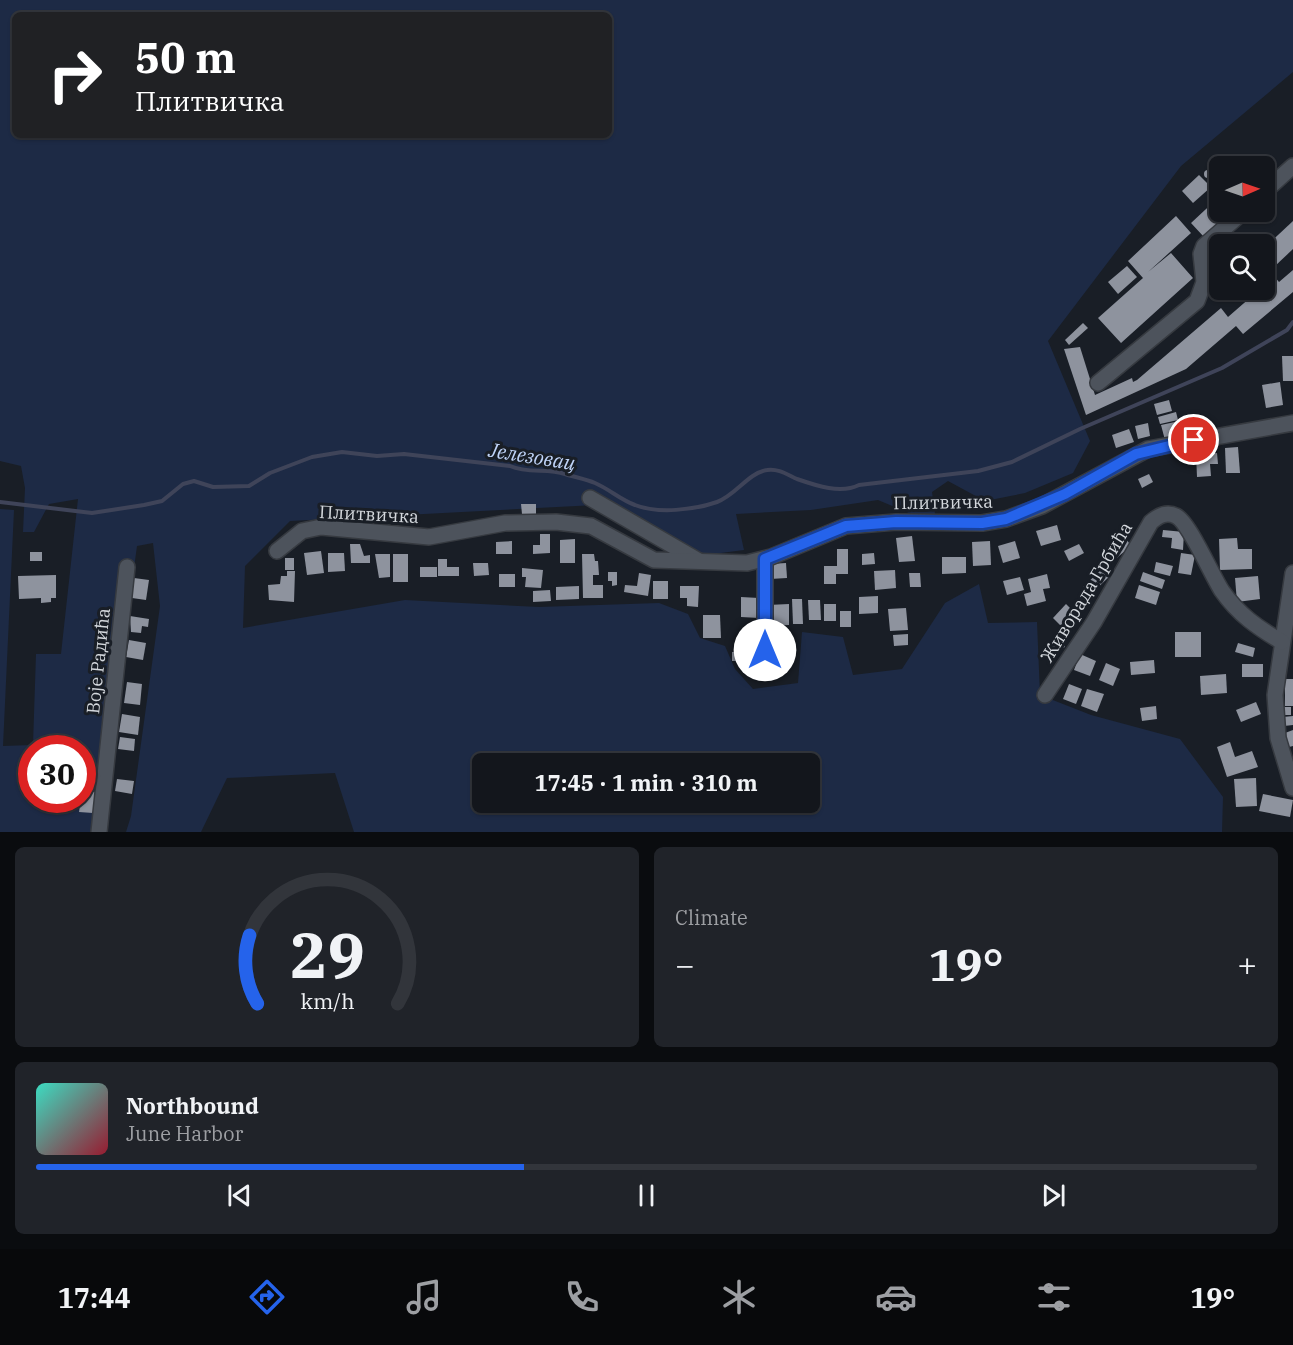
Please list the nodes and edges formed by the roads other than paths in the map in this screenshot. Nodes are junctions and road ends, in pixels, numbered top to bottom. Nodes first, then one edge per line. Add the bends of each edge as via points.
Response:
1 (1292, 169) edge
2 (1275, 183) edge
3 (1232, 222) edge
4 (1098, 383) dead end
5 (1293, 423) edge
6 (590, 498) dead end
7 (277, 551) dead end
8 (765, 559) junction
9 (704, 564) junction
10 (127, 567) dead end
11 (1293, 573) edge
12 (1282, 642) junction
13 (765, 650) dead end
14 (1278, 666) junction
15 (1293, 670) edge
16 (1045, 696) dead end
17 (1291, 773) edge
18 (1293, 788) edge
19 (99, 832) edge

1 - 2 street
3 - 4 street via 1204,246 1204,282 1197,301
5 - 8 street, Плитвичка via 1148,449 1042,506 1006,519 846,526
6 - 9 street
7 - 9 street, Плитвичка via 302,531 321,527 429,537 505,523 556,522 591,526 654,560
8 - 9 street, Плитвичка via 735,565
8 - 13 street
10 - 19 street, Воје Радића
11 - 12 street
12 - 14 street
12 - 16 street, Живорада Грбића via 1237,609 1184,523 1172,515 1160,515 1151,522 1094,622
14 - 15 street
14 - 17 street via 1276,722
17 - 18 street

